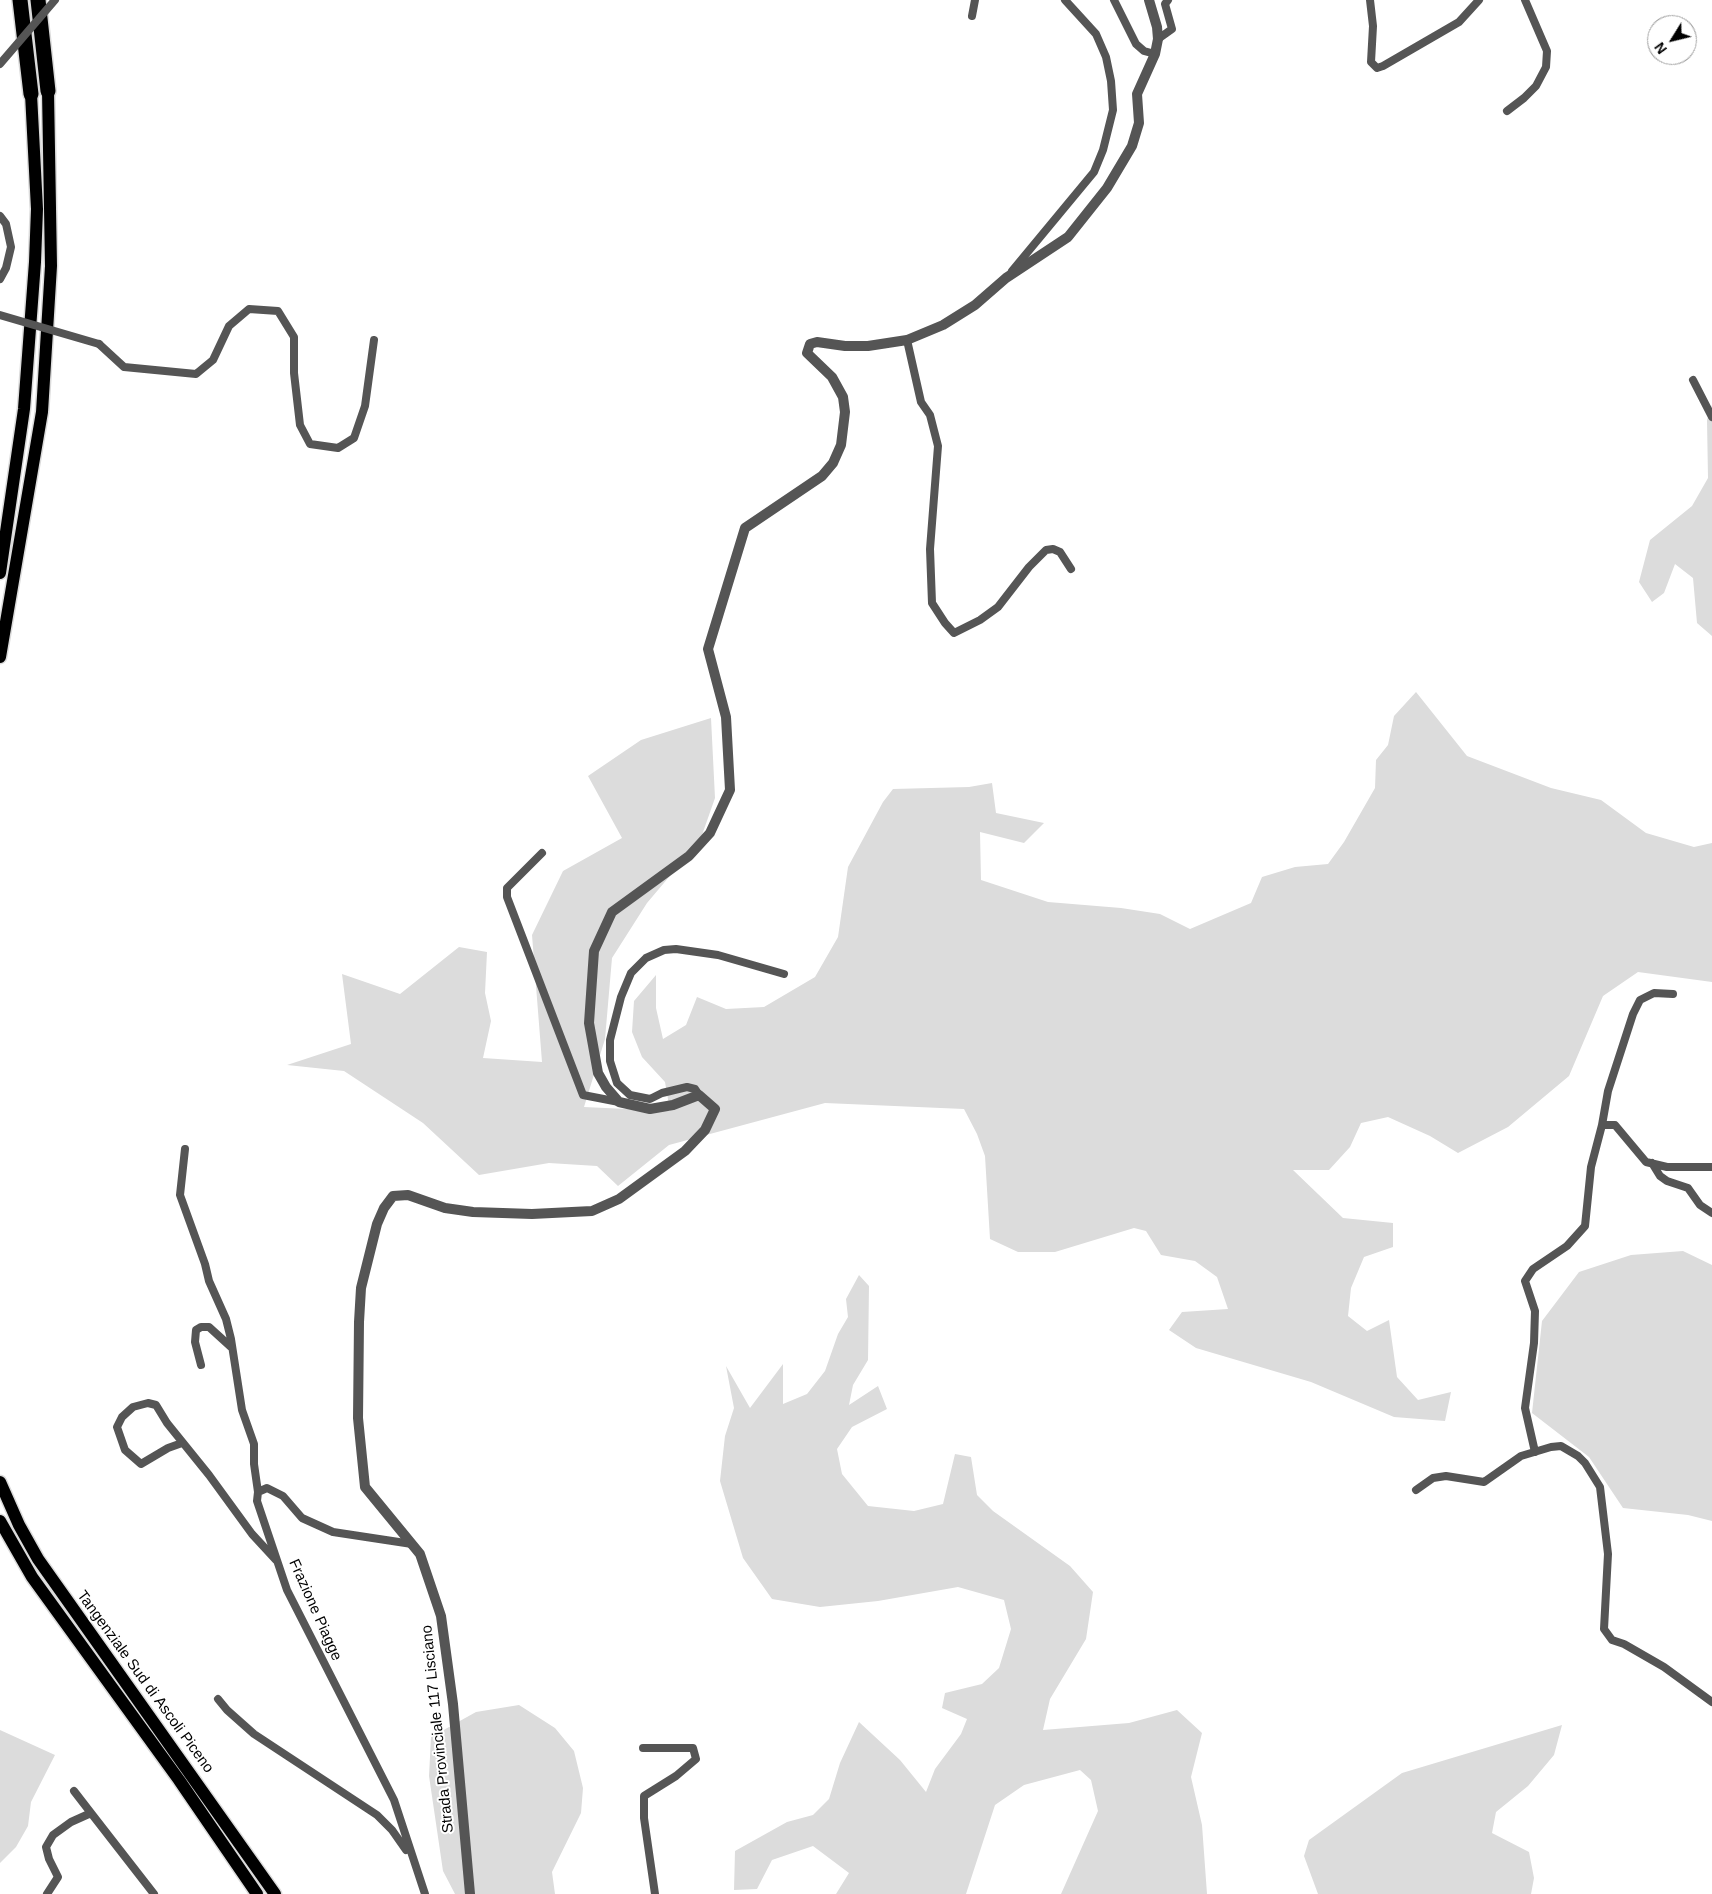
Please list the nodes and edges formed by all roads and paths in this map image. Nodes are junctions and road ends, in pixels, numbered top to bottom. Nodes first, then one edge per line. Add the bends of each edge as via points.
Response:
1 (20, 0) edge
2 (38, 0) edge
3 (55, 0) edge
4 (975, 0) edge
5 (1065, 0) edge
6 (1114, 0) edge
7 (1149, 0) edge
8 (1168, 0) edge
9 (1370, 0) edge
10 (1480, 0) edge
11 (1526, 0) edge
12 (972, 16) dead end
13 (1158, 39) junction
14 (1156, 54) junction
15 (0, 64) edge
16 (48, 91) joint
17 (31, 94) joint
18 (1507, 111) dead end
19 (0, 216) edge
20 (1006, 278) junction
21 (0, 279) edge
22 (0, 315) edge
23 (374, 340) dead end
24 (907, 340) junction
25 (1693, 380) dead end
26 (1712, 417) edge
27 (1071, 569) dead end
28 (0, 573) edge
29 (0, 657) edge
30 (542, 853) dead end
31 (784, 974) dead end
32 (1673, 994) dead end
33 (699, 1095) junction
34 (620, 1102) junction
35 (1602, 1125) junction
36 (184, 1149) dead end
37 (1652, 1163) junction
38 (1712, 1167) edge
39 (1712, 1213) edge
40 (232, 1347) junction
41 (201, 1365) dead end
42 (182, 1443) junction
43 (1535, 1452) junction
44 (0, 1482) edge
45 (1416, 1490) dead end
46 (258, 1492) junction
47 (0, 1521) edge
48 (412, 1544) junction
49 (278, 1563) junction
50 (218, 1699) dead end
51 (1712, 1702) edge
52 (643, 1748) dead end
53 (74, 1792) dead end
54 (91, 1813) junction
55 (419, 1876) junction
56 (47, 1894) edge
57 (154, 1894) edge
58 (257, 1894) edge
59 (275, 1894) edge
60 (424, 1894) edge
61 (470, 1894) edge
62 (654, 1894) edge

1 - 17 highway
2 - 16 highway
3 - 15 street, bridge
4 - 12 street
5 - 20 street via 1096,34 1106,58 1113,110 1104,150 1094,172
6 - 14 street via 1136,44 1144,51
7 - 13 street via 1158,26
8 - 13 street via 1165,4 1172,29
9 - 10 street via 1373,26 1371,62 1377,68 1459,22
11 - 18 street via 1547,51 1546,67 1536,86
13 - 14 street
14 - 20 street via 1137,94 1139,123 1132,146 1107,188 1068,237
16 - 29 highway via 50,266 42,412
17 - 28 highway via 37,209 35,262 24,409
19 - 21 street via 6,224 11,248
20 - 24 street via 975,305 943,325
22 - 23 street, bridge via 99,344 124,367 196,374 213,360 230,326 249,309 278,311 294,337 300,425 310,444 338,448 354,438 365,406
24 - 27 street via 922,402 930,415 938,446 930,549 932,603 945,623 954,633 998,607 1046,550 1060,552
24 - 34 street via 845,346 817,342 810,344 806,353 832,377 843,397 845,412 841,445 834,463 822,476 745,528 708,649 726,717 730,790 710,833 689,856 612,912 594,951 589,1023 598,1073
25 - 26 street
30 - 34 street via 508,888 507,897 583,1094
31 - 33 street via 718,955 676,949 646,958 631,974 621,997 610,1040 610,1061 617,1083 630,1095 650,1099 687,1087 695,1089
32 - 35 street via 1654,994 1640,1000 1608,1091
33 - 34 street via 650,1109
33 - 48 street, Strada Provinciale 117 Lisciano via 715,1109 705,1130 686,1151 619,1199 592,1211 473,1212 445,1208 408,1196 393,1196 384,1208 361,1288 358,1418 365,1487
35 - 37 street via 1615,1125 1646,1162
35 - 43 street via 1592,1167 1585,1226 1567,1246 1532,1269 1525,1281 1535,1311 1525,1408
36 - 40 street, Frazione Piagge via 180,1195 209,1281 226,1319
37 - 38 street via 1667,1167
37 - 39 street via 1660,1176 1688,1188 1700,1205
40 - 41 street via 209,1327 201,1327 196,1330 195,1342
40 - 46 street, Frazione Piagge via 242,1410 254,1444
42 - 42 street via 156,1405 148,1403 134,1407 122,1417 117,1427 125,1450 141,1464
42 - 49 street
43 - 45 street via 1521,1456 1484,1482 1446,1476 1433,1478
43 - 51 street via 1561,1446 1568,1449 1585,1462 1600,1487 1608,1554 1604,1629 1612,1640 1664,1667
44 - 59 highway, Tangenziale Sud di Ascoli Piceno via 38,1559
46 - 48 street via 266,1488 283,1496 302,1518 334,1532
46 - 49 street, Frazione Piagge via 257,1501
47 - 58 highway, Tangenziale Sud di Ascoli Piceno via 32,1577
48 - 61 street, Strada Provinciale 117 Lisciano via 420,1554 441,1616 453,1704
49 - 55 street, Frazione Piagge via 309,1636 394,1800
50 - 55 street via 254,1734 377,1815 403,1843
52 - 62 street via 693,1748 696,1759 644,1796
53 - 54 street
54 - 56 street via 53,1835 46,1847 58,1877
54 - 57 street
55 - 60 street, Frazione Piagge

